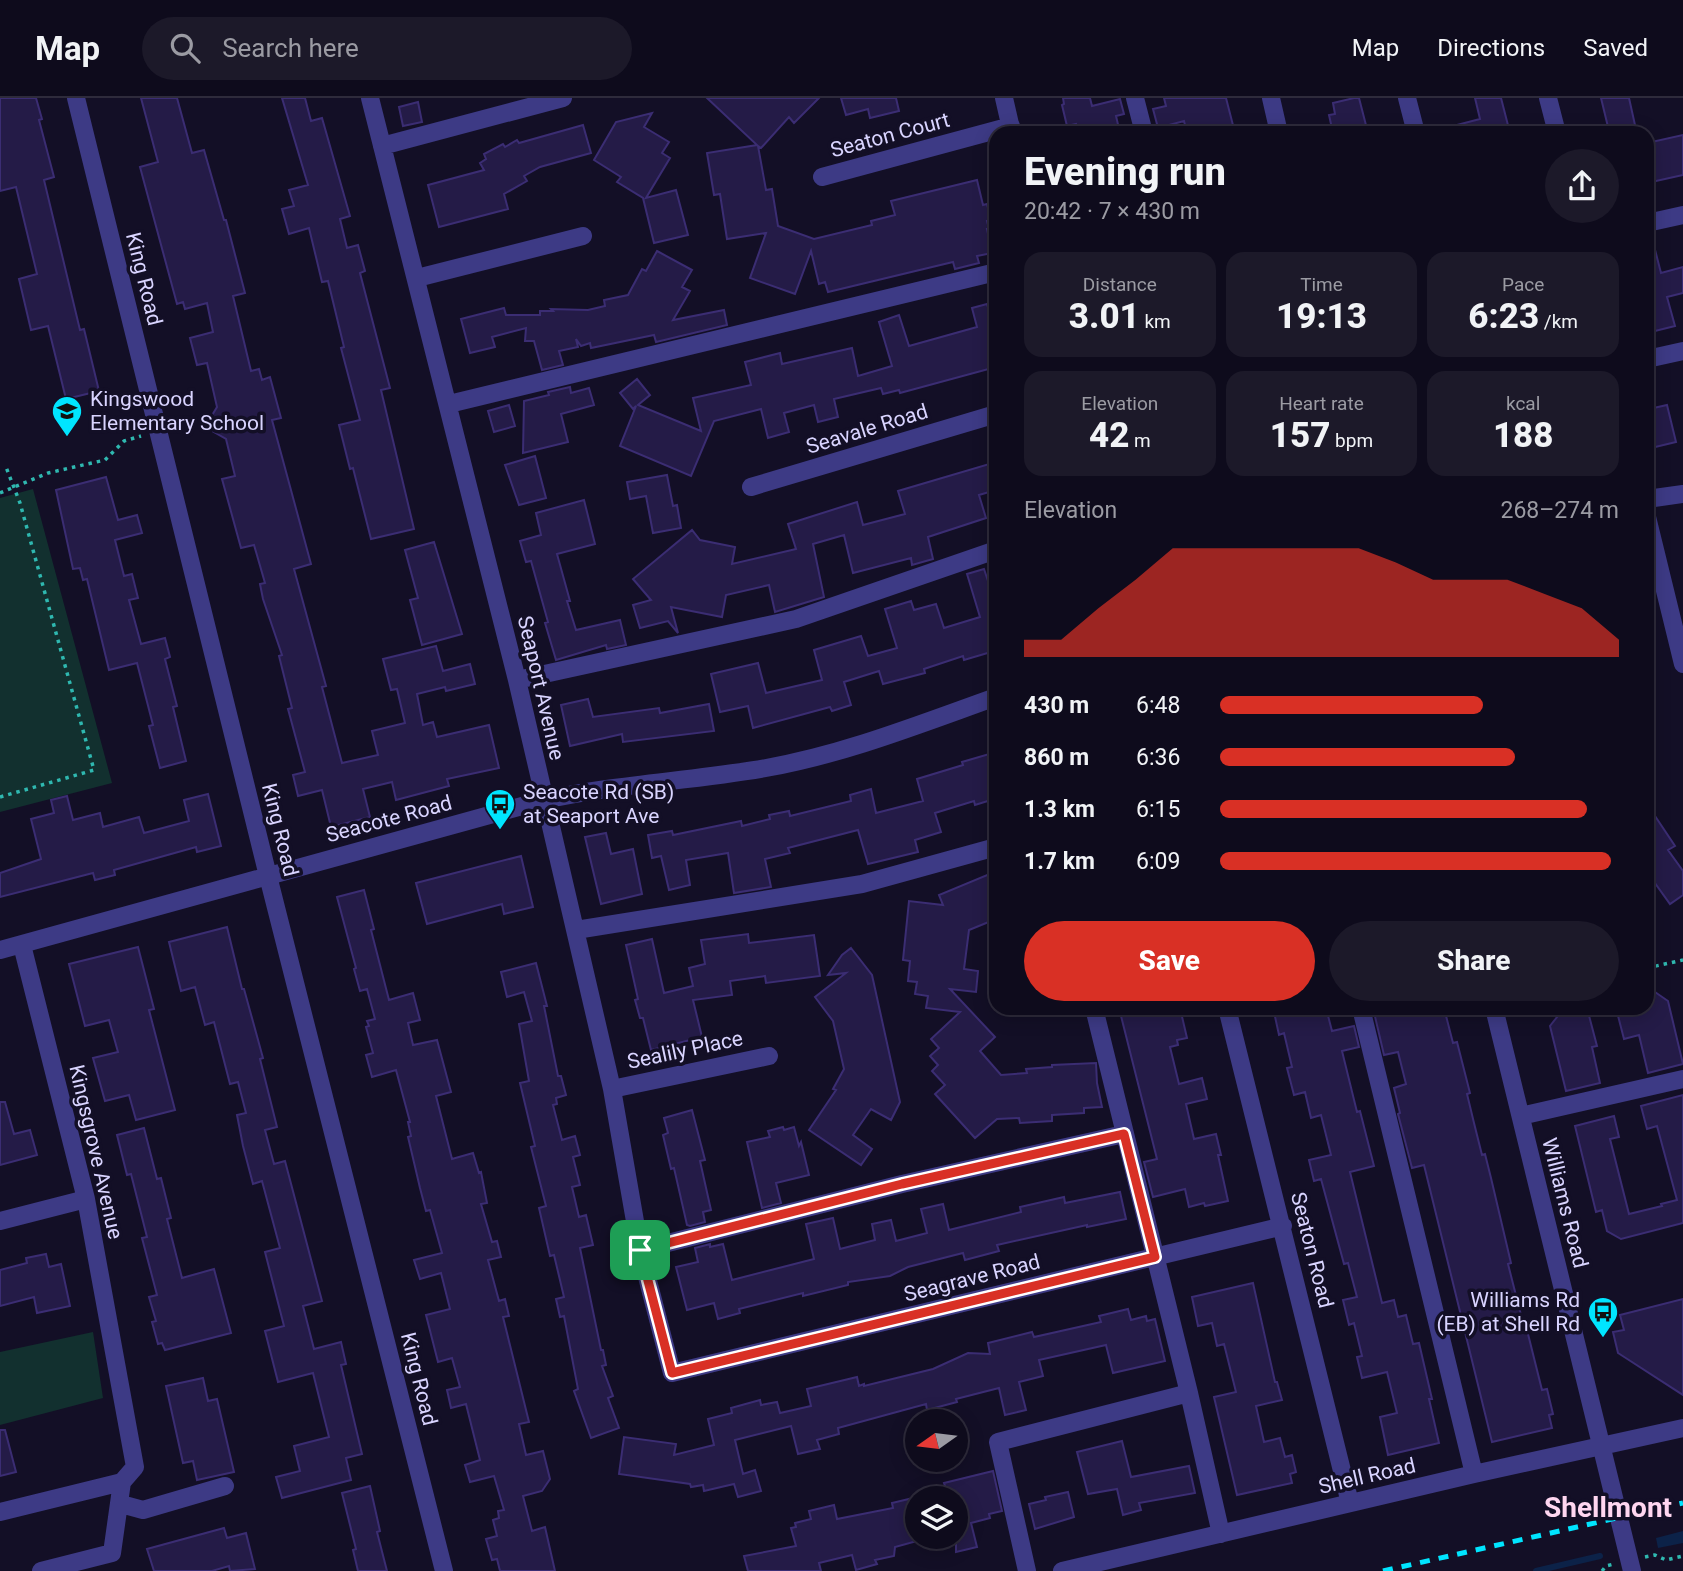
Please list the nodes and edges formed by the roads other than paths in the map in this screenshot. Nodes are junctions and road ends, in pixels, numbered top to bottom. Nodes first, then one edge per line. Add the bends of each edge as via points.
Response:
1 (76, 98) edge
2 (370, 98) edge
3 (563, 98) edge
4 (1004, 98) edge
5 (1135, 98) edge
6 (1271, 98) edge
7 (1407, 98) edge
8 (1548, 98) edge
9 (1010, 126) edge
10 (1142, 126) edge
11 (1277, 126) edge
12 (1414, 126) edge
13 (1555, 126) edge
14 (989, 135) edge
15 (382, 146) junction
16 (822, 177) dead end
17 (1683, 215) edge
18 (1654, 221) edge
19 (583, 236) dead end
20 (989, 274) edge
21 (417, 278) junction
22 (1683, 351) edge
23 (1654, 357) edge
24 (449, 404) junction
25 (989, 416) edge
26 (751, 487) dead end
27 (1683, 494) edge
28 (1654, 498) edge
29 (1654, 546) edge
30 (989, 552) edge
31 (1683, 664) edge
32 (517, 680) junction
33 (989, 699) edge
34 (544, 800) junction
35 (989, 849) edge
36 (268, 876) junction
37 (576, 930) junction
38 (22, 945) junction
39 (0, 950) edge
40 (1096, 1015) edge
41 (1229, 1015) edge
42 (1363, 1015) edge
43 (1496, 1015) edge
44 (769, 1056) dead end
45 (1683, 1079) edge
46 (612, 1089) junction
47 (1521, 1116) junction
48 (1124, 1134) junction
49 (86, 1199) junction
50 (0, 1221) edge
51 (1283, 1226) junction
52 (640, 1250) junction
53 (1155, 1257) junction
54 (672, 1373) joint
55 (1189, 1393) junction
56 (1683, 1428) edge
57 (1600, 1447) junction
58 (1474, 1474) junction
59 (122, 1482) junction
60 (225, 1486) dead end
61 (1350, 1503) junction
62 (121, 1504) junction
63 (0, 1512) edge
64 (1221, 1534) junction
65 (41, 1571) edge
66 (444, 1571) edge
67 (1027, 1571) edge
68 (1062, 1571) edge
69 (1632, 1571) edge

1 - 36 street, King Road
2 - 15 street, Seaport Avenue
3 - 15 street
4 - 9 street
5 - 10 street
6 - 11 street
7 - 12 street
8 - 13 street
14 - 16 street, Seaton Court
15 - 21 street, Seaport Avenue
17 - 18 street
19 - 21 street
20 - 24 street
21 - 24 street, Seaport Avenue
22 - 23 street
24 - 32 street, Seaport Avenue
25 - 26 street, Seavale Road
27 - 28 street
29 - 31 street
30 - 32 street via 796,619
32 - 34 street, Seaport Avenue
33 - 34 street, Seacote Road via 837,752 765,768
34 - 36 street, Seacote Road
34 - 37 street, Seaport Avenue
35 - 37 street via 862,884
36 - 38 street, Seacote Road
36 - 66 street, King Road
37 - 46 street, Seaport Avenue
38 - 39 street, Seacote Road
38 - 49 street, Kingsgrove Avenue
40 - 48 street
41 - 51 street, Seaton Road
42 - 58 street
43 - 47 street, Williams Road
44 - 46 street, Sealily Place
45 - 47 street
46 - 52 street, Seaport Avenue
47 - 57 street, Williams Road
48 - 52 street
48 - 53 street
49 - 50 street
49 - 59 street, Kingsgrove Avenue via 135,1467
51 - 53 street, Seagrave Road
51 - 61 street, Seaton Road
52 - 54 street, Seaport Avenue
53 - 54 street, Seagrave Road
53 - 55 street
55 - 64 street
55 - 67 street via 998,1442
56 - 57 street, Shell Road
57 - 58 street, Shell Road
57 - 69 street, Williams Road
58 - 61 street, Shell Road
59 - 62 street
59 - 63 street
60 - 62 street via 143,1510
61 - 64 street, Shell Road
62 - 65 street via 113,1553
64 - 68 street, Shell Road

